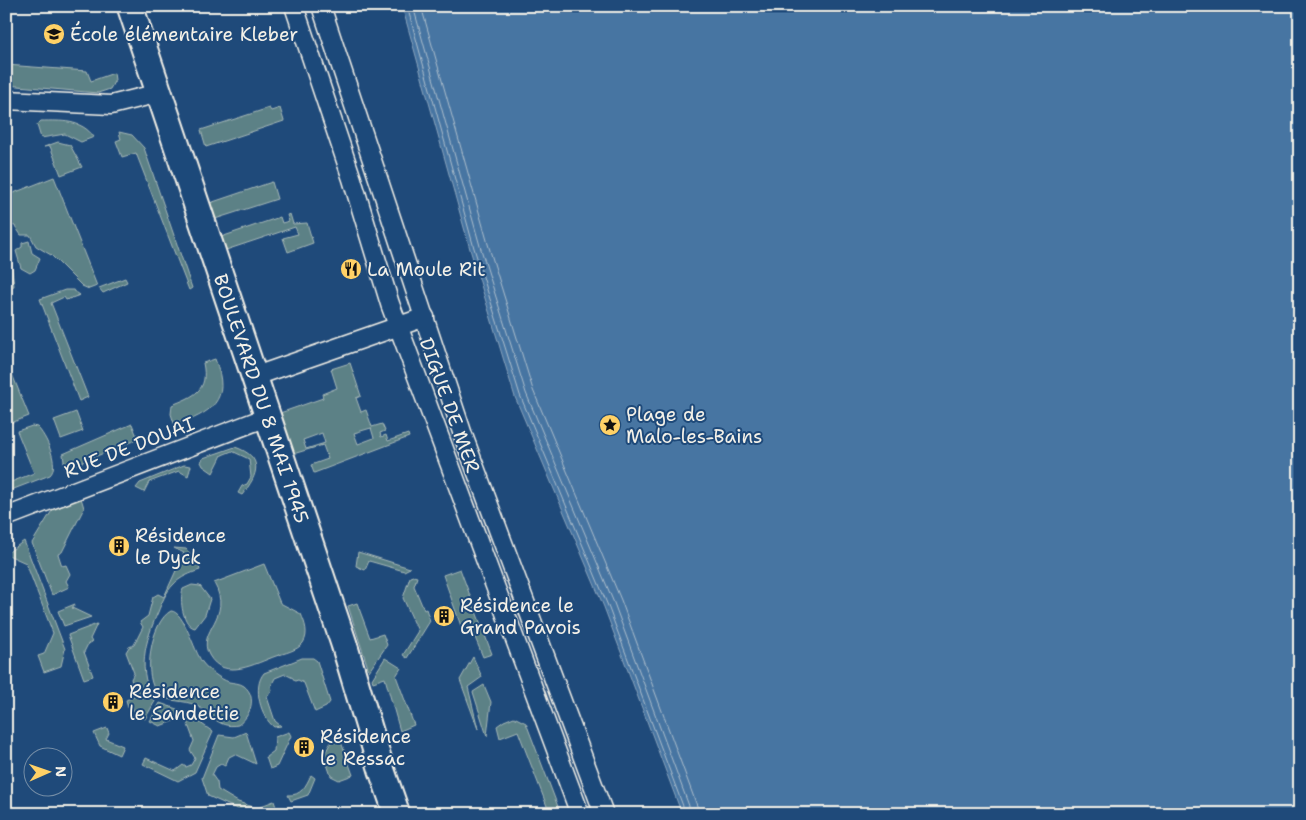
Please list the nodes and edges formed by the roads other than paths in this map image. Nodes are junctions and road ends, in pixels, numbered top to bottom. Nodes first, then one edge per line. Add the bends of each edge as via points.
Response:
1 (130, 6) edge
2 (294, 6) edge
3 (321, 6) edge
4 (158, 92) junction
5 (6, 100) edge
6 (425, 317) junction
7 (398, 326) junction
8 (254, 377) junction
9 (267, 417) junction
10 (6, 517) edge
11 (393, 803) edge
12 (580, 814) edge
13 (604, 814) edge

1 - 4 street, BOULEVARD DU 8 MAI 1945
2 - 7 street, DIGUE DE MER
3 - 6 street, DIGUE DE MER
4 - 5 street via 111,105
4 - 8 street, BOULEVARD DU 8 MAI 1945
6 - 7 street
6 - 13 street, DIGUE DE MER via 470,456
7 - 8 street
7 - 12 street, DIGUE DE MER
8 - 9 street, BOULEVARD DU 8 MAI 1945
9 - 10 street, RUE DE DOUAI
9 - 11 street, BOULEVARD DU 8 MAI 1945 via 344,644

